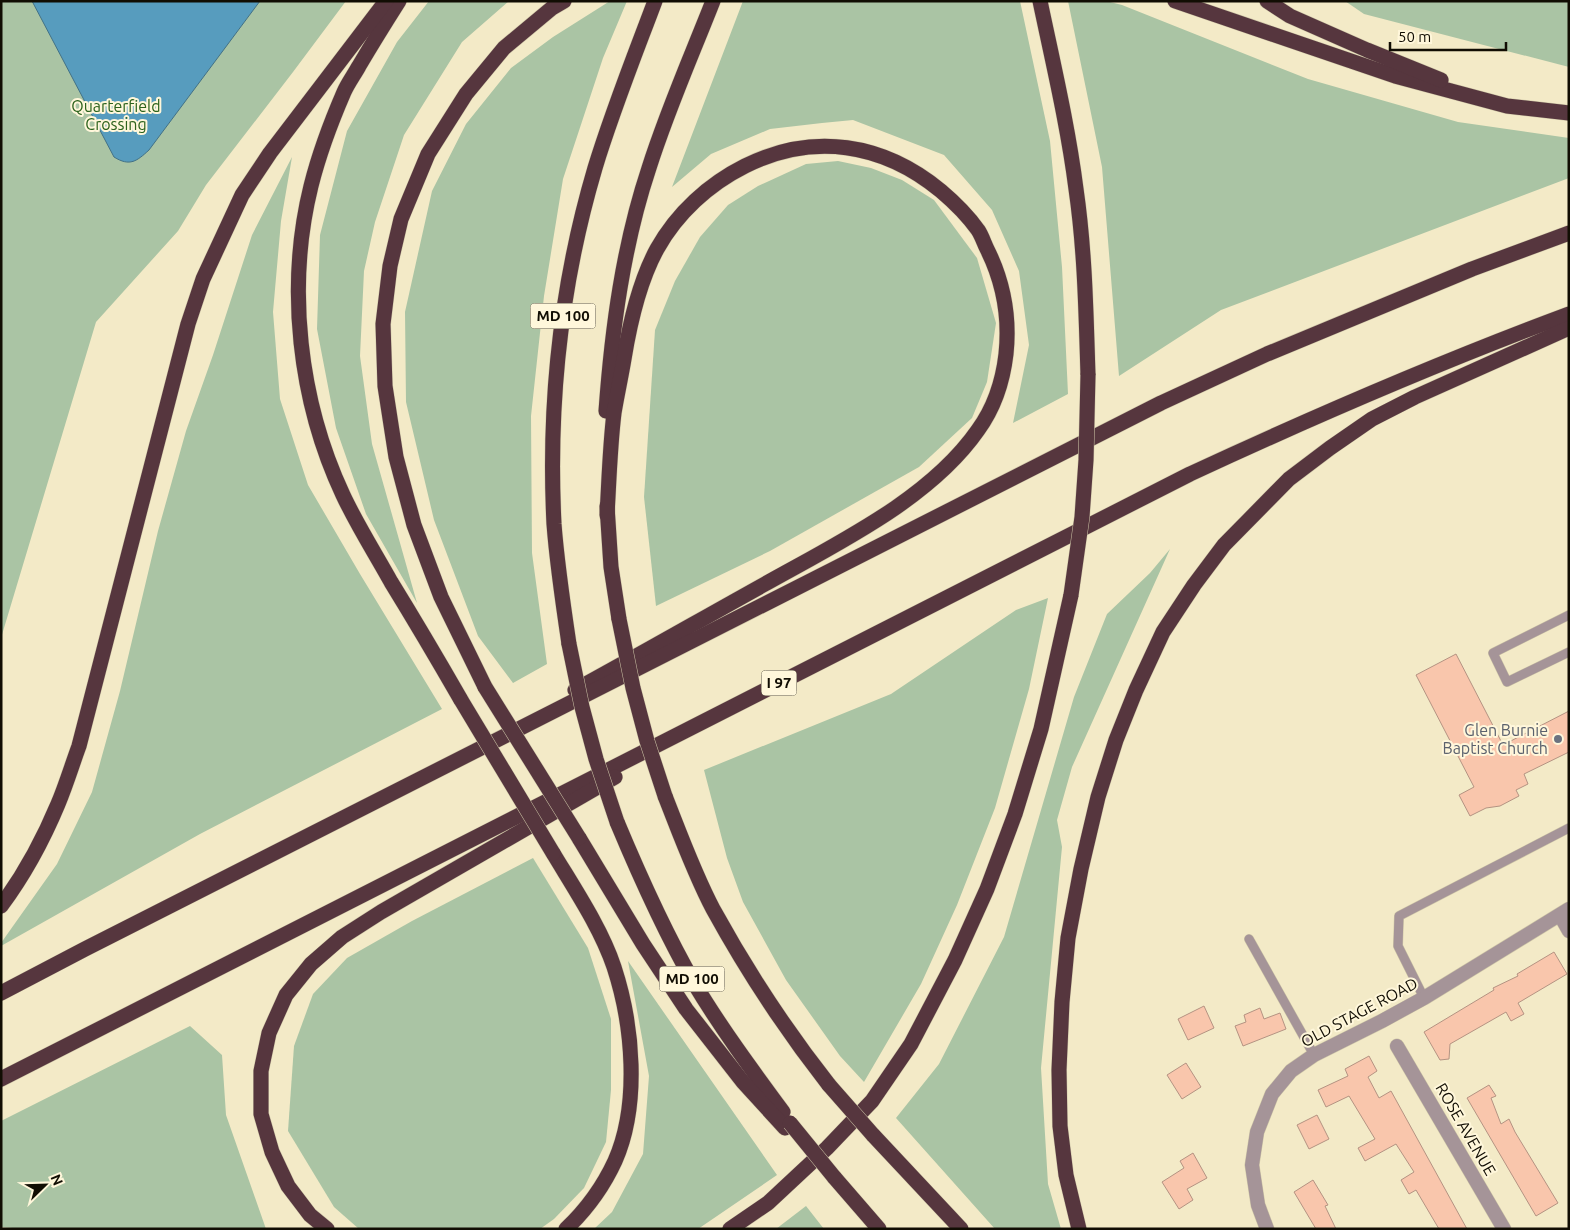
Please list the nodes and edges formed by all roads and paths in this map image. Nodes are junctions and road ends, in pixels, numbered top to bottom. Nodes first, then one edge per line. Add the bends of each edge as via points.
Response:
1 (386, 1) edge
2 (399, 1) edge
3 (564, 1) edge
4 (655, 1) edge
5 (713, 1) edge
6 (1175, 1) edge
7 (1266, 1) edge
8 (1040, 2) edge
9 (1507, 106) junction
10 (1569, 114) edge
11 (1569, 233) edge
12 (1569, 314) edge
13 (1569, 328) edge
14 (607, 514) junction
15 (1569, 615) edge
16 (1569, 652) edge
17 (786, 679) junction
18 (357, 812) junction
19 (1569, 828) edge
20 (1, 906) edge
21 (1564, 912) edge
22 (1569, 931) edge
23 (1249, 940) dead end
24 (1, 993) edge
25 (1424, 998) junction
26 (1397, 1046) dead end
27 (1314, 1055) junction
28 (1, 1078) edge
29 (788, 1125) junction
30 (327, 1229) edge
31 (566, 1229) edge
32 (730, 1229) edge
33 (879, 1229) edge
34 (961, 1229) edge
35 (1079, 1229) edge
36 (1267, 1229) edge
37 (1504, 1229) edge

1 - 20 highway via 242,196 203,279 188,324 79,746 58,805 37,848
2 - 31 highway, bridge via 345,90 325,138 311,186 302,231 298,282 301,342 310,398 323,446 343,495 595,924 613,966 624,1006 630,1054 626,1124 615,1161 596,1196
3 - 29 highway, bridge via 504,48 466,94 428,154 401,219 390,266 383,324 385,386 396,457 414,525 441,597 485,687 686,1009 743,1082
4 - 29 highway, MD 100, bridge via 594,169 564,305 553,443 554,524 560,585 582,707 596,759 641,881 694,983
5 - 14 highway, MD 100 via 648,170 617,305 604,434
6 - 9 highway via 1395,76
7 - 9 highway via 1307,24
8 - 32 highway, bridge via 1076,189 1084,265 1088,375 1082,517 1071,595 1040,729 1015,814 987,889 955,960 911,1044 872,1101 827,1148 768,1203
9 - 10 highway
11 - 18 highway via 1275,350 1170,399
12 - 17 highway, I 97 via 1394,382 1199,470
13 - 35 highway via 1415,397 1372,419 1330,448 1289,479 1224,545 1164,632 1116,740 1098,798 1068,938 1059,1070 1060,1126 1066,1175
14 - 18 highway via 614,413 630,324 658,249 680,217 703,192 758,159 792,149 820,146 854,148 892,159 923,176 954,202 979,231 995,264 1005,300 1008,333 1005,365 995,400 980,428 955,459 888,513
14 - 34 highway, MD 100, bridge via 619,619 647,741 687,854 712,908 795,1042 873,1135
15 - 16 lane via 1493,653 1507,682
17 - 28 highway, I 97
17 - 30 highway via 381,912 342,936 311,964 286,995 269,1033 261,1071 261,1114 272,1152 288,1186 310,1215
18 - 24 highway
19 - 25 lane via 1399,916 1398,946
21 - 22 street
21 - 25 street, OLD STAGE ROAD
23 - 27 lane
25 - 27 street, OLD STAGE ROAD
26 - 37 street, ROSE AVENUE
27 - 36 street, OLD STAGE ROAD via 1291,1071 1272,1094 1257,1132 1252,1165 1258,1206
29 - 33 highway, bridge

